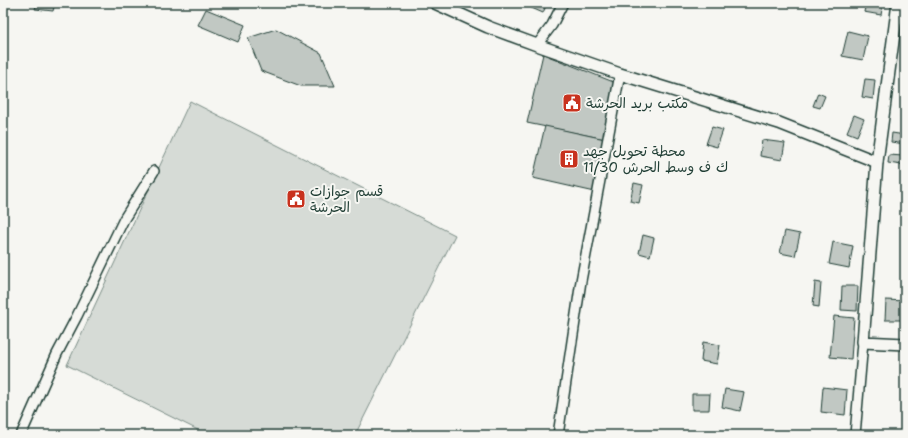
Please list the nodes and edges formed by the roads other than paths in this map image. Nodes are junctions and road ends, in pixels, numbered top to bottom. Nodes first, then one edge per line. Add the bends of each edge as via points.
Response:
1 (563, 3) edge
2 (898, 3) edge
3 (438, 4) edge
4 (537, 45) junction
5 (620, 74) junction
6 (877, 162) junction
7 (154, 171) dead end
8 (863, 342) junction
9 (905, 344) edge
10 (21, 435) edge
11 (558, 435) edge
12 (855, 435) edge

1 - 4 street via 552,25
2 - 6 street
3 - 4 street via 488,27
4 - 5 street
5 - 6 street via 779,123
5 - 11 street via 581,280
6 - 8 street
7 - 10 street via 124,219
8 - 9 street
8 - 12 street

